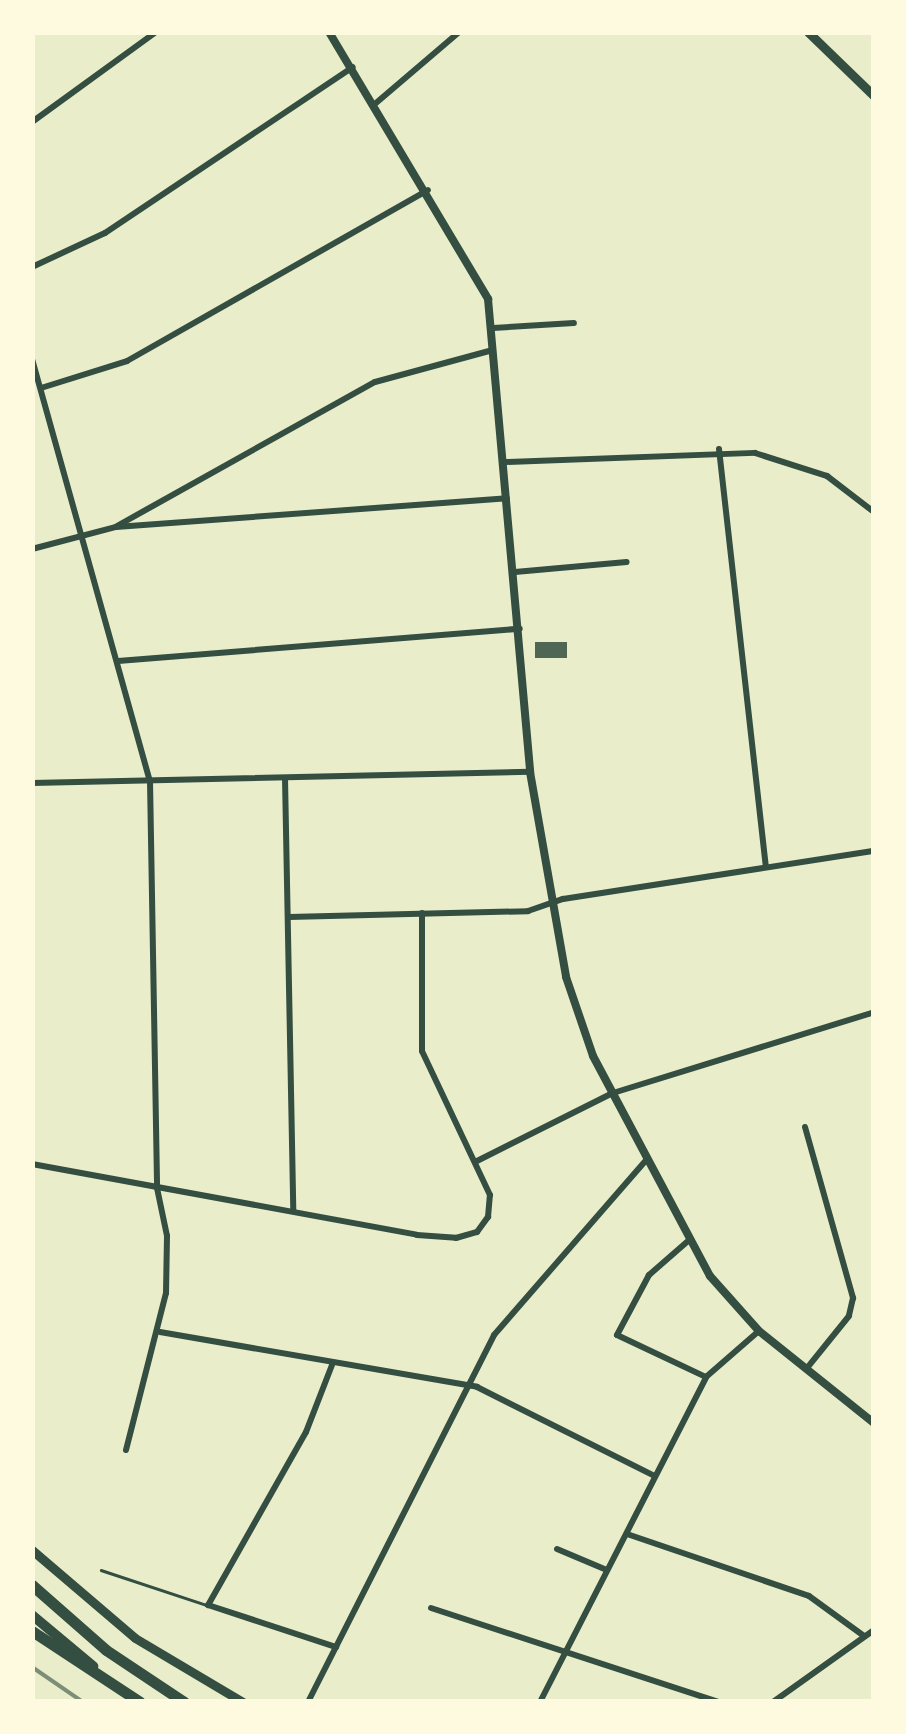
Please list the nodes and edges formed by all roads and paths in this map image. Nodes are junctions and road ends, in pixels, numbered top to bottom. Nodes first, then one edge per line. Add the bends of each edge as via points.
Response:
1 (156, 32) edge
2 (329, 32) edge
3 (459, 32) edge
4 (808, 32) edge
5 (353, 67) junction
6 (873, 94) edge
7 (376, 103) junction
8 (32, 122) edge
9 (428, 190) junction
10 (32, 267) edge
11 (574, 323) dead end
12 (492, 328) junction
13 (494, 350) junction
14 (32, 359) edge
15 (41, 388) junction
16 (718, 449) junction
17 (506, 462) junction
18 (509, 498) junction
19 (874, 512) edge
20 (116, 527) junction
21 (80, 535) junction
22 (32, 550) edge
23 (628, 562) dead end
24 (515, 572) junction
25 (520, 629) junction
26 (118, 661) junction
27 (530, 772) junction
28 (285, 778) junction
29 (150, 781) junction
30 (32, 783) edge
31 (874, 850) edge
32 (766, 866) junction
33 (553, 904) junction
34 (422, 913) junction
35 (289, 917) junction
36 (874, 1012) edge
37 (613, 1093) junction
38 (805, 1127) dead end
39 (646, 1160) junction
40 (475, 1162) junction
41 (32, 1164) edge
42 (157, 1188) junction
43 (292, 1210) junction
44 (688, 1241) junction
45 (759, 1331) junction
46 (160, 1332) junction
47 (332, 1365) junction
48 (807, 1368) junction
49 (706, 1377) junction
50 (465, 1388) junction
51 (874, 1424) edge
52 (126, 1450) dead end
53 (655, 1476) junction
54 (627, 1534) junction
55 (556, 1548) dead end
56 (32, 1550) edge
57 (101, 1570) dead end
58 (607, 1570) junction
59 (34, 1586) edge
60 (208, 1606) junction
61 (432, 1608) dead end
62 (32, 1615) edge
63 (874, 1630) edge
64 (32, 1632) edge
65 (864, 1636) junction
66 (336, 1647) junction
67 (568, 1650) junction
68 (140, 1702) edge
69 (184, 1702) edge
70 (243, 1702) edge
71 (308, 1702) edge
72 (540, 1702) edge
73 (719, 1702) edge
74 (773, 1702) edge

1 - 8 street
2 - 5 street
3 - 7 street
4 - 6 main road
5 - 7 street
5 - 10 street via 105,233
7 - 9 street
9 - 12 street via 477,275
9 - 15 street via 127,361
11 - 12 street
12 - 13 street
13 - 17 street
13 - 20 street via 375,382
14 - 15 street
15 - 21 street
16 - 17 street
16 - 19 street via 813,469
16 - 32 street
17 - 18 street
18 - 20 street
18 - 24 street
20 - 21 street
21 - 22 street
21 - 26 street
23 - 24 street
24 - 25 street
25 - 26 street
25 - 27 street
26 - 29 street
27 - 28 street
27 - 33 street
28 - 29 street
28 - 35 street
29 - 30 street
29 - 42 street
31 - 32 street
32 - 33 street
33 - 34 street via 528,911
33 - 37 street via 579,1021
34 - 35 street
34 - 40 street via 422,1051
35 - 43 street
36 - 37 street
37 - 39 street
37 - 40 street
38 - 48 street via 853,1298 849,1316
39 - 44 street
39 - 50 street via 514,1306
40 - 43 street via 490,1209 480,1228 464,1238
41 - 42 street
42 - 43 street
42 - 46 street via 167,1236
44 - 45 street
44 - 49 street via 650,1275 617,1335
45 - 48 street
45 - 49 street
46 - 47 street
46 - 52 street
47 - 50 street
47 - 60 street via 298,1447
48 - 51 street
49 - 53 street
50 - 53 street via 491,1393
50 - 66 street
53 - 54 street
54 - 58 street
54 - 65 street via 816,1600
55 - 58 street
56 - 70 main road via 134,1638
57 - 60 lane
58 - 67 street
59 - 69 highway via 106,1650
60 - 66 street
61 - 67 street
62 - 68 main road
63 - 65 street
64 - 68 highway
65 - 74 street
66 - 71 street
67 - 72 street
67 - 73 street

